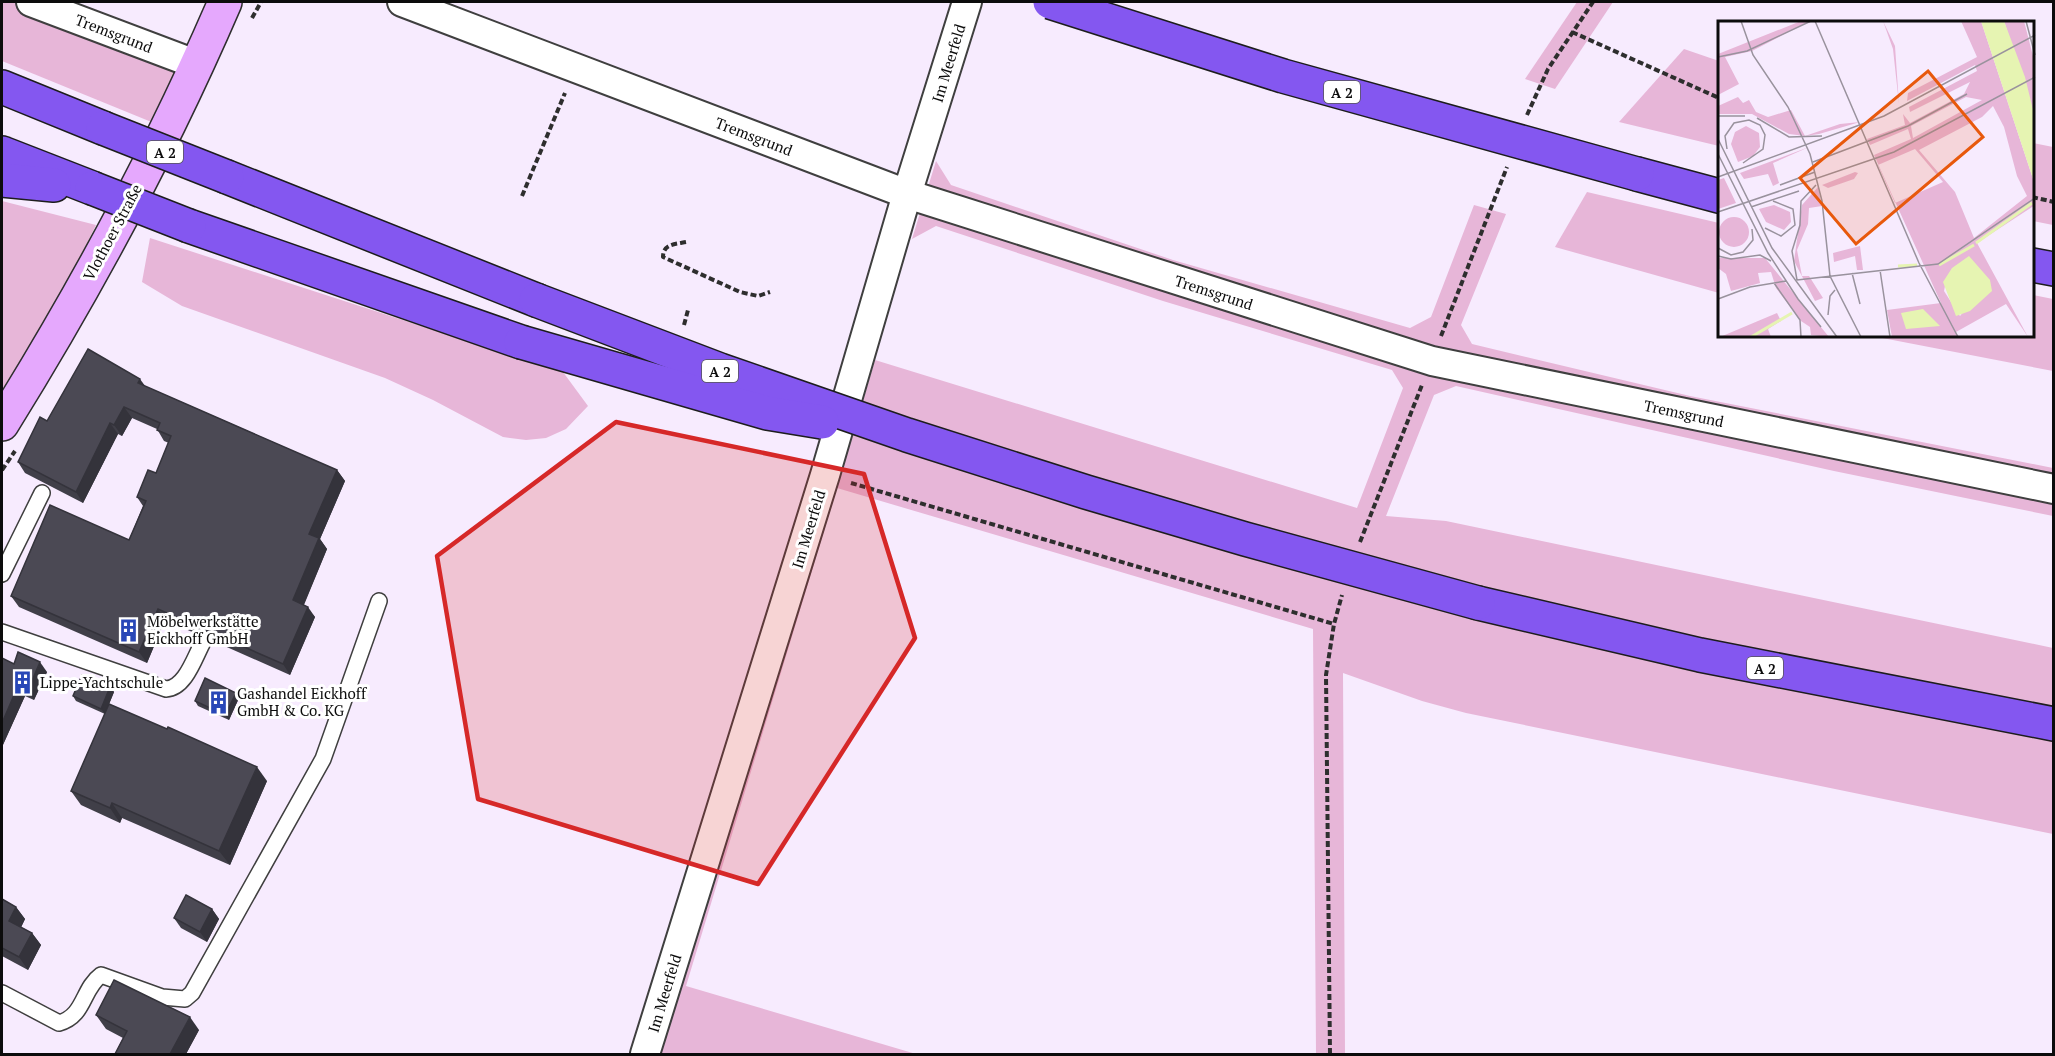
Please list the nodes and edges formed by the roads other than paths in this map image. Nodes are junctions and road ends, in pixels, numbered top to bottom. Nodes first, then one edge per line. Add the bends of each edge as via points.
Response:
1 (31, 2) edge
2 (225, 2) edge
3 (402, 2) edge
4 (967, 2) edge
5 (1050, 2) edge
6 (198, 65) junction
7 (2, 87) edge
8 (2, 153) edge
9 (2, 180) edge
10 (92, 188) junction
11 (907, 194) junction
12 (1718, 196) edge
13 (2034, 266) edge
14 (2054, 269) edge
15 (2, 424) edge
16 (907, 435) junction
17 (2054, 489) edge
18 (42, 493) dead end
19 (2, 574) edge
20 (379, 601) dead end
21 (2, 632) edge
22 (202, 644) edge
23 (2054, 724) edge
24 (2, 993) edge
25 (645, 1054) edge

1 - 6 street, Tremsgrund
2 - 6 main road, Vlothoer Straße
3 - 11 street, Tremsgrund
4 - 11 street, Im Meerfeld
5 - 12 highway, A 2, bridge via 1283,76
6 - 15 main road, Vlothoer Straße via 111,238
7 - 16 highway, A 2, bridge via 536,300
8 - 10 highway
9 - 10 highway
10 - 16 highway, bridge via 521,342 767,413
11 - 17 street, Tremsgrund via 1432,361
11 - 25 street, Im Meerfeld via 825,475
13 - 14 highway
16 - 23 highway, A 2, bridge via 1233,536 1478,603 1700,655
18 - 19 lane
20 - 24 lane via 323,759 192,993 185,999 162,997 101,975 94,980 76,1014 59,1023
21 - 22 lane via 166,689 180,683

